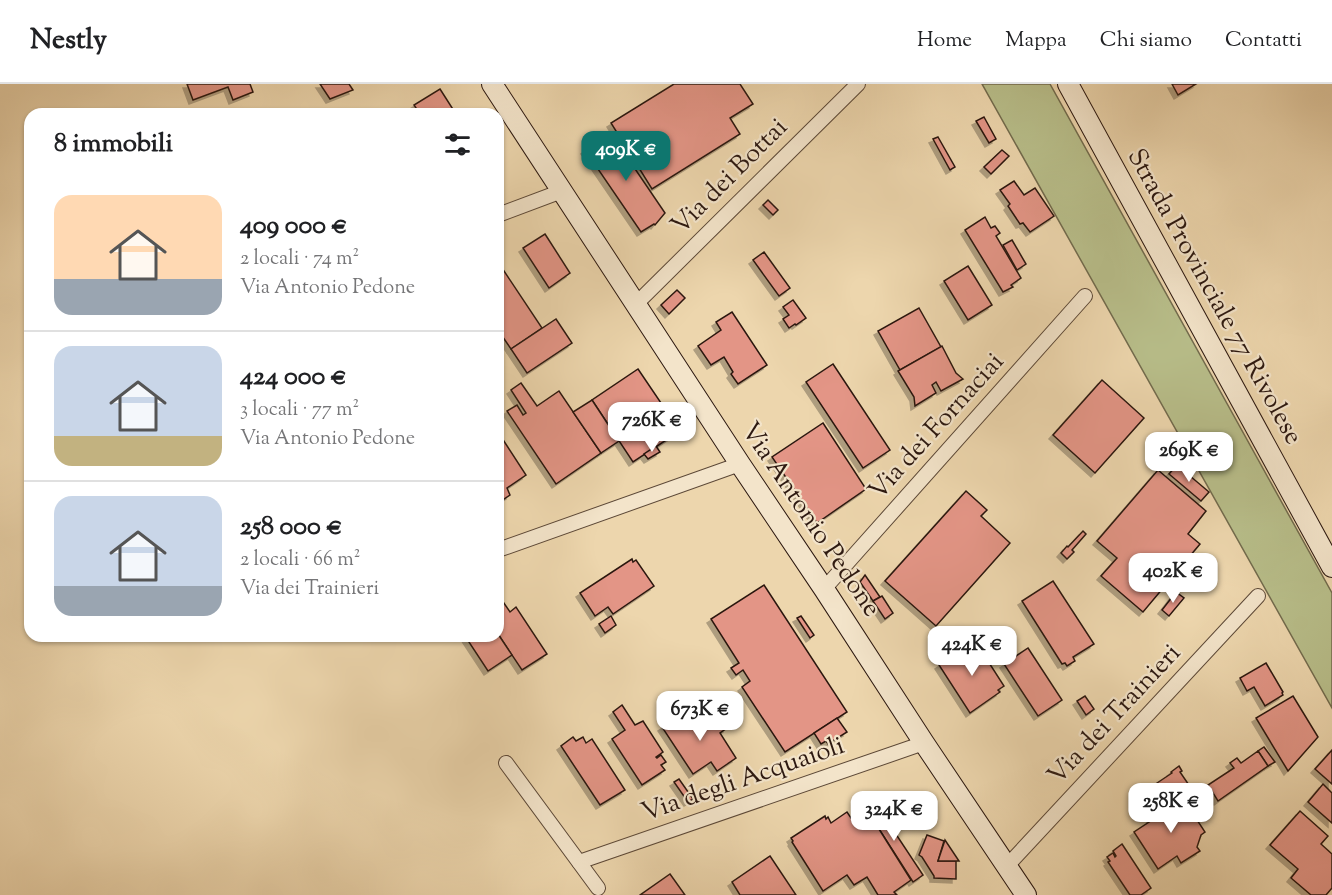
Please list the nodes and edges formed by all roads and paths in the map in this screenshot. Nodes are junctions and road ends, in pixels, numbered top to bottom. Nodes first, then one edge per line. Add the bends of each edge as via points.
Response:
1 (492, 84) edge
2 (858, 84) edge
3 (1068, 84) edge
4 (562, 191) junction
5 (504, 213) edge
6 (1085, 296) dead end
7 (636, 304) junction
8 (740, 464) junction
9 (504, 548) edge
10 (1332, 567) edge
11 (824, 589) junction
12 (1258, 596) dead end
13 (924, 743) junction
14 (506, 763) dead end
15 (579, 862) junction
16 (1007, 866) junction
17 (598, 888) dead end
18 (1026, 895) edge

1 - 4 street, Via Antonio Pedone
2 - 7 street, Via dei Bottai
3 - 10 street, Strada Provinciale 77 Rivolese
4 - 5 street
4 - 7 street, Via Antonio Pedone
6 - 11 street, Via dei Fornaciai
7 - 8 street, Via Antonio Pedone
8 - 9 street
8 - 11 street, Via Antonio Pedone
11 - 13 street, Via Antonio Pedone
12 - 16 street, Via dei Trainieri
13 - 15 street, Via degli Acquaioli
13 - 16 street, Via Antonio Pedone
14 - 15 street
15 - 17 street
16 - 18 street, Via Antonio Pedone

